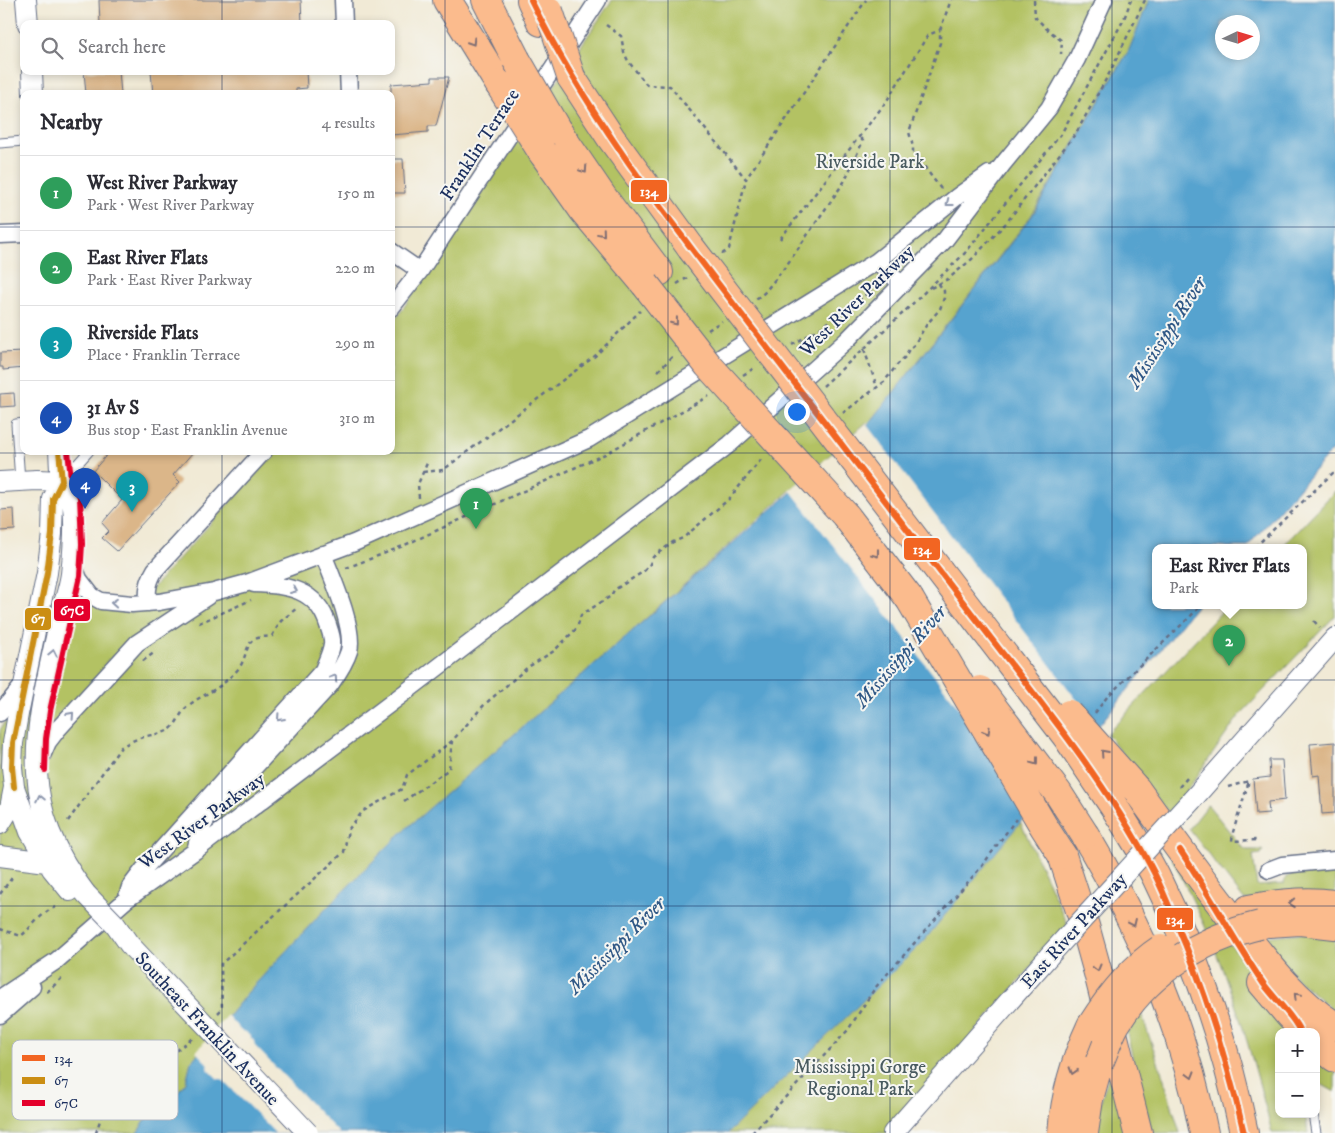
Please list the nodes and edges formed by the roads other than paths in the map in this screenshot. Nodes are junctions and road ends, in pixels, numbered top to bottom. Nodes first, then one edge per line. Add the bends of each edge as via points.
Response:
1 (26, 0) edge
2 (343, 0) edge
3 (447, 0) edge
4 (486, 0) edge
5 (598, 0) edge
6 (1104, 0) edge
7 (542, 8) edge
8 (28, 20) edge
9 (344, 20) edge
10 (32, 75) edge
11 (348, 75) edge
12 (33, 90) edge
13 (349, 90) edge
14 (20, 141) edge
15 (0, 143) edge
16 (1003, 164) junction
17 (20, 234) edge
18 (0, 235) edge
19 (395, 254) edge
20 (877, 261) junction
21 (420, 271) junction
22 (652, 278) junction
23 (902, 285) junction
24 (395, 303) edge
25 (20, 424) edge
26 (59, 455) edge
27 (85, 455) edge
28 (260, 455) edge
29 (20, 480) junction
30 (62, 481) junction
31 (0, 482) edge
32 (919, 544) junction
33 (323, 554) junction
34 (72, 561) junction
35 (246, 583) junction
36 (214, 592) junction
37 (909, 598) junction
38 (148, 603) junction
39 (1329, 635) edge
40 (25, 682) junction
41 (0, 714) edge
42 (36, 770) junction
43 (14, 787) junction
44 (0, 824) edge
45 (195, 851) junction
46 (0, 856) edge
47 (1335, 860) edge
48 (47, 862) junction
49 (1269, 870) dead end
50 (1200, 878) junction
51 (76, 900) junction
52 (126, 900) junction
53 (1335, 904) edge
54 (1254, 917) junction
55 (1335, 925) edge
56 (56, 961) junction
57 (0, 998) edge
58 (0, 1015) edge
59 (1335, 1026) edge
60 (1301, 1028) edge
61 (1320, 1046) edge
62 (1335, 1058) edge
63 (1314, 1118) edge
64 (308, 1133) edge
65 (893, 1133) edge
66 (1062, 1133) edge
67 (1084, 1133) edge
68 (1138, 1133) edge
69 (1204, 1133) edge
70 (1244, 1133) edge
71 (1316, 1133) edge

1 - 8 street
2 - 9 street
3 -> 22 highway, bridge via 542,152 583,210
4 -> 22 highway, bridge via 557,130
5 - 21 street, Franklin Terrace
6 - 16 street, West River Parkway via 1077,59 1049,108
7 - 32 highway, bridge via 576,86 637,174
10 - 12 street
11 - 13 street
14 - 15 lane
16 -> 20 street, West River Parkway
16 - 23 street, West River Parkway via 945,240
17 - 18 street
19 - 21 street
20 - 23 street
20 - 33 street, West River Parkway via 589,439
21 - 24 street, Franklin Terrace
22 -> 37 highway, bridge
23 - 45 street, West River Parkway via 847,340 730,444
25 - 29 lane via 16,424
26 - 30 street
27 - 30 lane
28 - 38 street via 155,570 149,581
29 - 30 street
29 - 31 street
30 - 34 street via 71,498 74,522
30 - 40 street via 53,500 47,573
50 -> 32 highway, bridge via 1136,789
32 - 70 highway, bridge via 1067,737 1148,862 1184,939 1220,1040
33 - 35 street, West River Parkway
45 -> 33 street via 207,819 330,685 342,667 349,650 349,630
38 -> 34 street, West River Parkway via 101,601 86,590
42 -> 34 street via 41,709
35 - 36 street, West River Parkway
35 -> 52 street via 290,587 311,597 319,605 326,617 332,644 323,670 143,870 130,887
36 - 38 street, West River Parkway
42 -> 36 street, West River Parkway via 48,742 58,729 137,643
37 -> 68 highway, bridge via 1062,855 1098,973
37 -> 69 highway, bridge via 1058,793 1126,907 1182,1044
39 - 65 street, East River Parkway, bridge via 1192,800
40 - 41 street
40 - 43 street via 13,743
51 -> 42 street via 65,864 47,826 38,794
43 - 44 street via 10,808
43 - 48 street via 30,832
45 - 52 street, West River Parkway
46 - 48 street
47 - 49 street via 1282,865
48 - 51 street
59 -> 50 highway via 1306,1004 1264,962
50 - 60 highway via 1248,962
51 - 64 street, Southeast Franklin Avenue, bridge via 128,944
52 - 56 street, West River Parkway
53 -> 54 highway via 1295,902
54 - 55 highway
54 -> 66 highway, bridge via 1198,927 1157,952 1118,987 1091,1026 1080,1051 1071,1077
54 - 67 highway, bridge via 1195,948 1158,974 1127,1008 1115,1026 1099,1063
56 - 57 street, West River Parkway
56 - 58 street, West River Parkway via 41,979
61 - 62 highway
63 - 71 lane

